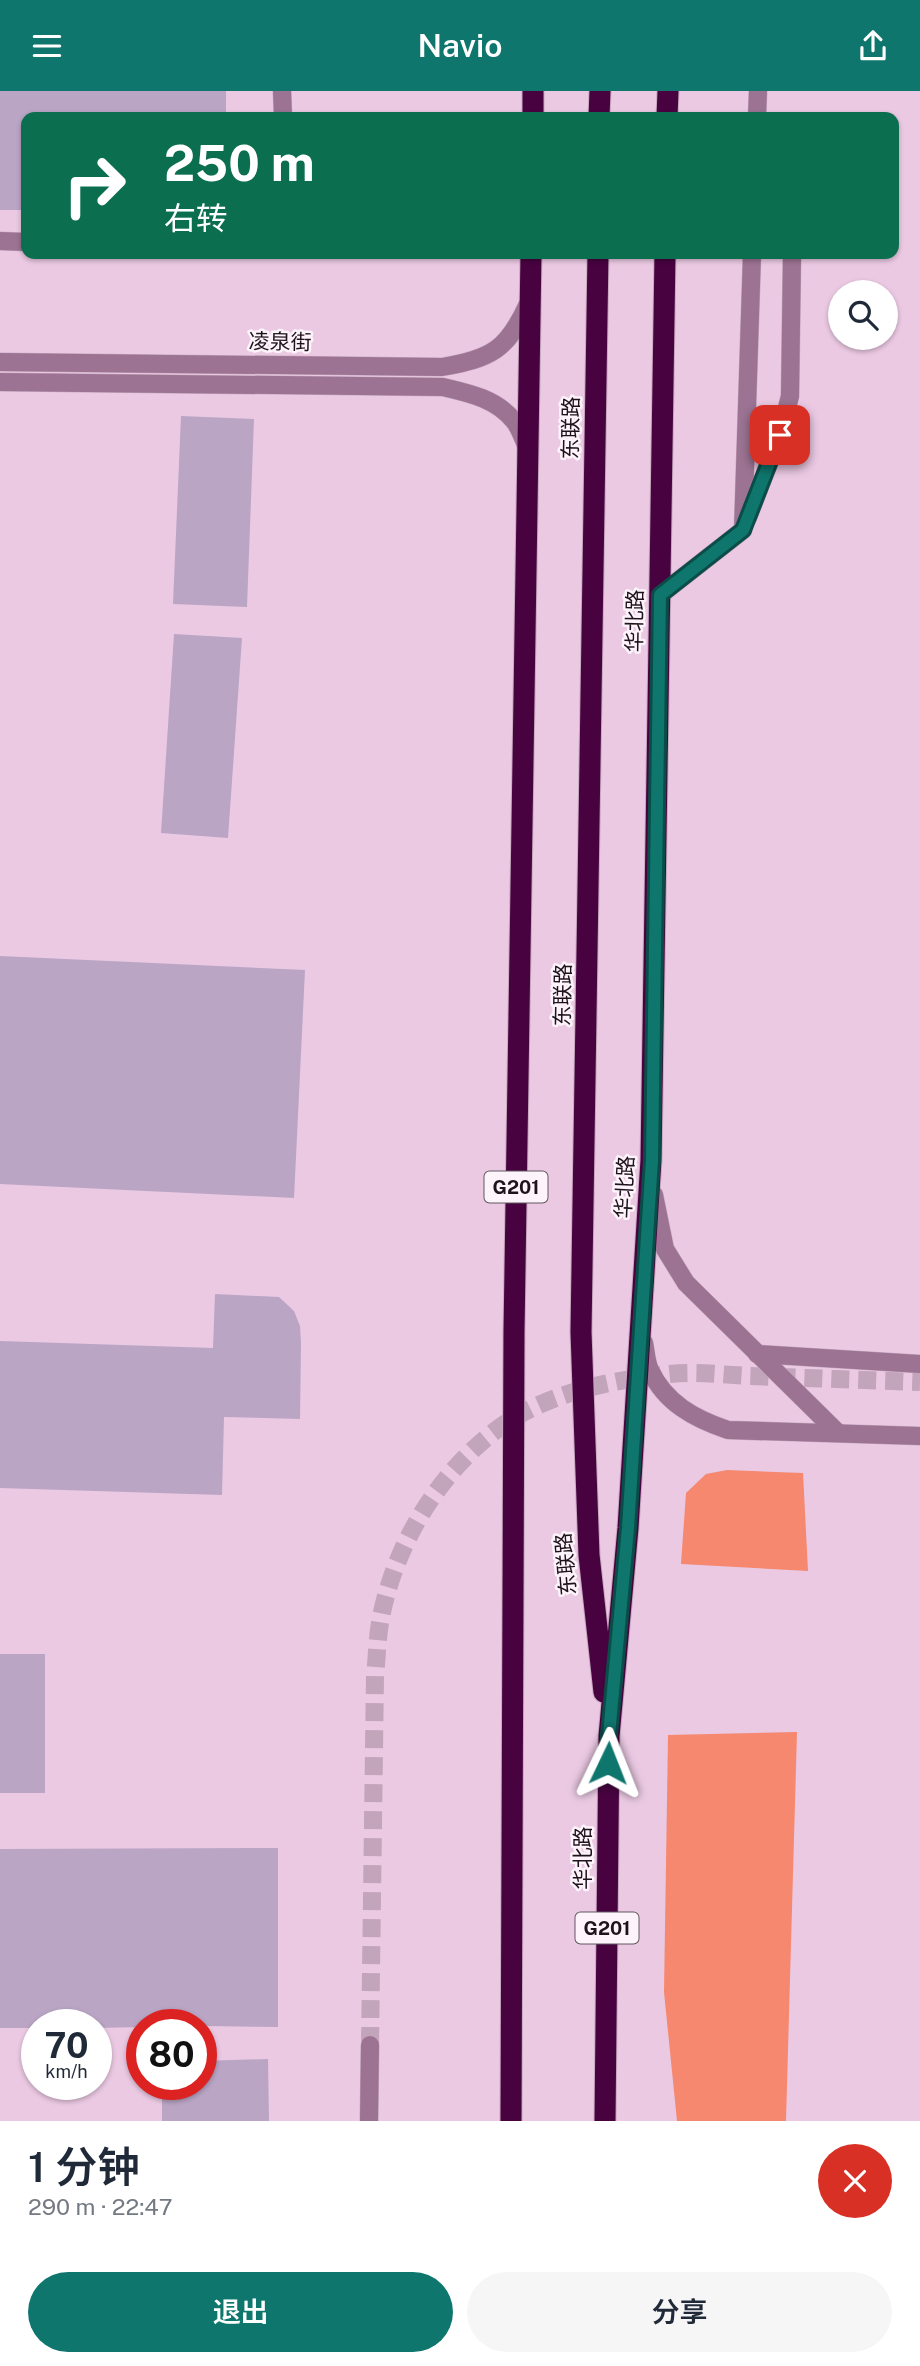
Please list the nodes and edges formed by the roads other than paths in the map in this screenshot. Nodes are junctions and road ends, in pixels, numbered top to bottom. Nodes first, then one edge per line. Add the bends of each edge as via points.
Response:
1 (282, 91) edge
2 (533, 91) edge
3 (600, 91) edge
4 (668, 91) edge
5 (758, 91) edge
6 (283, 112) edge
7 (533, 112) edge
8 (600, 112) edge
9 (667, 112) edge
10 (757, 112) edge
11 (0, 241) edge
12 (21, 241) edge
13 (531, 259) edge
14 (598, 259) edge
15 (665, 259) edge
16 (752, 259) edge
17 (792, 259) edge
18 (530, 300) junction
19 (0, 362) edge
20 (0, 382) edge
21 (527, 447) junction
22 (743, 530) junction
23 (660, 595) junction
24 (652, 1160) junction
25 (641, 1330) junction
26 (757, 1354) junction
27 (920, 1364) edge
28 (838, 1433) junction
29 (920, 1436) edge
30 (609, 1735) junction
31 (370, 2045) tunnel mouth
32 (369, 2121) edge
33 (510, 2121) edge
34 (605, 2121) edge

1 - 6 street
2 - 7 highway
3 - 8 highway
4 - 9 highway
5 - 10 street
11 - 12 street
13 - 18 highway, G201
14 - 30 highway, 东联路 via 581,1332 589,1555
15 - 23 highway, 华北路 / G201
16 - 22 street
17 - 22 street via 790,396
18 - 19 street, 凌泉街 via 516,331 496,350 470,362 442,367
18 - 21 highway, G201
20 - 21 street, 凌泉街 via 443,387 497,405 515,422
21 - 33 highway, G201 via 514,1332
22 - 23 street
23 - 24 highway, 华北路 / G201
24 - 25 highway, 华北路 / G201
24 - 26 street via 656,1210 666,1249 686,1283
25 - 28 street via 655,1379 667,1397 699,1420 728,1430
25 - 30 highway, 华北路 / G201
26 - 27 street
26 - 28 street
28 - 29 street
30 - 34 highway, 华北路 / G201
31 - 32 street

